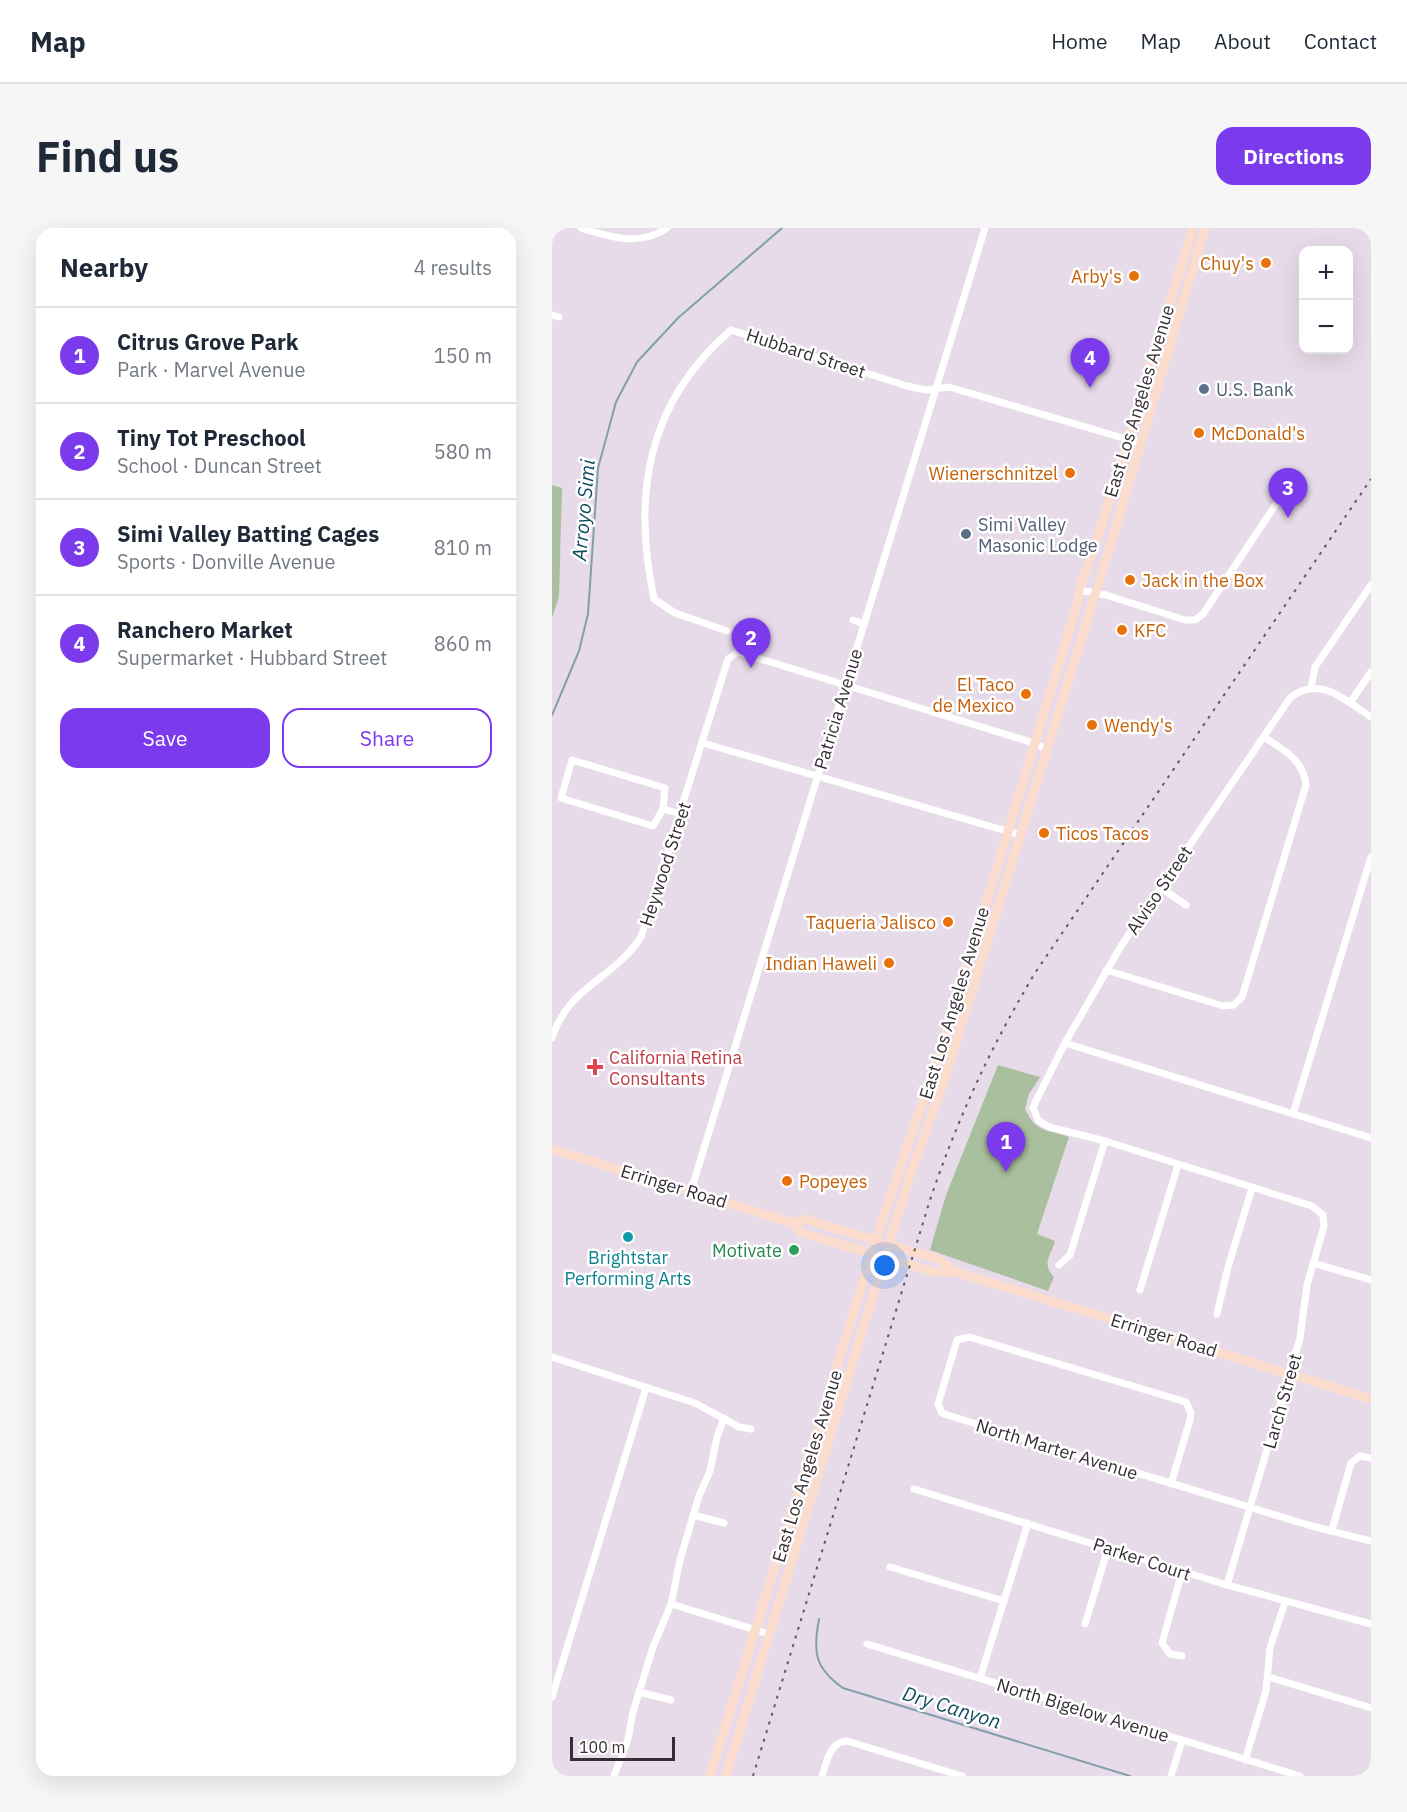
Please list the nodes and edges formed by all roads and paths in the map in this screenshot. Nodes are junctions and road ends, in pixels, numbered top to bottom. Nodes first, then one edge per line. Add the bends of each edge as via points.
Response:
1 (581, 228) edge
2 (667, 228) edge
3 (985, 228) edge
4 (1193, 228) edge
5 (1205, 228) edge
6 (598, 231) edge
7 (1194, 268) junction
8 (1180, 269) junction
9 (937, 387) junction
10 (1128, 440) junction
11 (1140, 443) junction
12 (1292, 480) dead end
13 (1371, 585) edge
14 (1079, 590) junction
15 (1094, 593) junction
16 (853, 620) dead end
17 (864, 624) junction
18 (727, 631) dead end
19 (740, 635) dead end
20 (738, 652) junction
21 (1371, 672) edge
22 (846, 684) junction
23 (1311, 687) junction
24 (1350, 703) junction
25 (1371, 717) edge
26 (1264, 737) junction
27 (703, 743) junction
28 (1034, 743) junction
29 (1046, 749) junction
30 (817, 776) junction
31 (663, 809) junction
32 (681, 814) junction
33 (1008, 832) junction
34 (1020, 835) junction
35 (1371, 857) edge
36 (1161, 888) junction
37 (1186, 905) dead end
38 (1106, 970) junction
39 (552, 1038) edge
40 (1065, 1043) junction
41 (1293, 1114) junction
42 (1371, 1138) edge
43 (1105, 1141) junction
44 (552, 1149) edge
45 (1178, 1165) junction
46 (1252, 1188) junction
47 (691, 1191) junction
48 (796, 1224) junction
49 (876, 1241) junction
50 (889, 1244) junction
51 (872, 1253) junction
52 (884, 1257) junction
53 (1313, 1263) junction
54 (1059, 1265) dead end
55 (956, 1272) junction
56 (1371, 1280) edge
57 (1140, 1290) dead end
58 (1217, 1314) dead end
59 (552, 1357) edge
60 (1289, 1374) junction
61 (646, 1388) junction
62 (1371, 1399) edge
63 (724, 1418) junction
64 (752, 1429) dead end
65 (1371, 1458) edge
66 (1171, 1484) junction
67 (914, 1489) dead end
68 (1251, 1508) junction
69 (693, 1515) junction
70 (724, 1523) dead end
71 (1028, 1523) junction
72 (1332, 1530) junction
73 (1371, 1541) edge
74 (1108, 1548) junction
75 (891, 1567) dead end
76 (1182, 1572) junction
77 (1227, 1585) junction
78 (1004, 1601) junction
79 (1285, 1602) junction
80 (671, 1604) junction
81 (1085, 1624) dead end
82 (1371, 1624) edge
83 (756, 1630) junction
84 (769, 1634) junction
85 (867, 1644) dead end
86 (1182, 1656) dead end
87 (1269, 1677) junction
88 (980, 1678) junction
89 (639, 1692) junction
90 (552, 1696) edge
91 (671, 1700) dead end
92 (1371, 1708) edge
93 (1182, 1741) junction
94 (1245, 1760) junction
95 (614, 1776) edge
96 (710, 1776) edge
97 (726, 1776) edge
98 (822, 1776) edge
99 (962, 1776) edge
100 (1171, 1776) edge
101 (1300, 1776) edge

1 - 6 street
2 - 6 street via 630,239
3 - 9 street, Patricia Avenue
4 - 8 main road, East Los Angeles Avenue
5 - 7 main road, East Los Angeles Avenue
7 - 8 main road
7 - 11 main road, East Los Angeles Avenue
8 - 10 main road, East Los Angeles Avenue
9 - 10 street, Hubbard Street via 949,387
9 - 17 street, Patricia Avenue
9 - 18 street, Hubbard Street via 926,390 907,386 731,330 711,347 685,381 657,434 646,477 645,555 654,599 675,613
10 - 11 street, Hubbard Street
10 - 14 main road, East Los Angeles Avenue
11 - 15 main road, East Los Angeles Avenue
12 - 15 street via 1203,614 1195,620
13 - 23 street via 1315,668
14 - 15 street
14 - 28 main road, East Los Angeles Avenue
15 - 29 main road, East Los Angeles Avenue
16 - 17 street
17 - 22 street, Patricia Avenue
19 - 20 street
20 - 22 street
20 - 27 street, Heywood Street via 728,658
21 - 24 street
22 - 28 street
22 - 30 street, Patricia Avenue
23 - 24 street via 1328,690
23 - 26 street, Alviso Street via 1290,698
24 - 25 street
26 - 36 street, Alviso Street
26 - 38 street via 1298,761 1305,772 1306,785 1245,992 1239,1001 1223,1005
27 - 30 street
27 - 32 street, Heywood Street
28 - 29 street
28 - 33 main road, East Los Angeles Avenue
29 - 34 main road, East Los Angeles Avenue
30 - 33 street
30 - 47 street, Patricia Avenue
31 - 31 street via 653,826 561,798 572,760 665,788
31 - 32 street
32 - 39 street, Heywood Street via 641,937 623,961 572,1000
33 - 34 street
33 - 49 main road, East Los Angeles Avenue via 928,1090
34 - 50 main road, East Los Angeles Avenue
35 - 41 street
36 - 37 street
36 - 38 street, Alviso Street
38 - 40 street, Alviso Street
40 - 41 street
40 - 43 street, Alviso Street via 1034,1101 1034,1112 1049,1127
41 - 42 street
43 - 45 street
43 - 54 street via 1070,1255
44 - 47 main road, Erringer Road
45 - 46 street
45 - 57 street
46 - 53 street, Larch Street via 1312,1206 1323,1215 1324,1226
46 - 58 street
47 - 48 main road, Erringer Road
48 - 49 main road, Erringer Road via 803,1219
48 - 51 main road, Erringer Road via 800,1232
49 - 50 main road, Erringer Road
49 - 51 main road, East Los Angeles Avenue
50 - 52 main road, East Los Angeles Avenue
50 - 55 main road, Erringer Road via 940,1260
51 - 52 main road, Erringer Road
51 - 83 main road, East Los Angeles Avenue
52 - 55 main road, Erringer Road via 935,1272
52 - 84 main road, East Los Angeles Avenue
53 - 56 street
53 - 60 street, Larch Street via 1300,1338
55 - 60 main road, Erringer Road
59 - 61 street
60 - 62 main road, Erringer Road
60 - 68 street, Larch Street
61 - 63 street via 695,1403
61 - 90 street
63 - 64 street
63 - 69 street
65 - 72 street via 1360,1456 1352,1463
66 - 66 street, North Marter Avenue via 1190,1419 1186,1402 969,1336 961,1337 955,1344 939,1398 942,1413
66 - 68 street, North Marter Avenue
67 - 71 street, Parker Court
68 - 72 street, North Marter Avenue
68 - 77 street, Larch Street
69 - 70 street
69 - 80 street
71 - 74 street, Parker Court
71 - 78 street
72 - 73 street, North Marter Avenue
74 - 76 street, Parker Court
74 - 81 street
75 - 78 street
76 - 77 street, Parker Court
76 - 86 street via 1162,1642 1170,1654
77 - 79 street, Parker Court
78 - 88 street
79 - 82 street, Parker Court
79 - 87 street via 1270,1648
80 - 83 street
80 - 89 street
83 - 84 street
83 - 96 main road, East Los Angeles Avenue
84 - 97 main road, East Los Angeles Avenue
85 - 88 street, North Bigelow Avenue
87 - 92 street
87 - 94 street
88 - 93 street, North Bigelow Avenue
89 - 91 street
89 - 95 street
93 - 94 street, North Bigelow Avenue
93 - 100 street
94 - 101 street, North Bigelow Avenue
98 - 99 street via 831,1750 837,1743 847,1741

